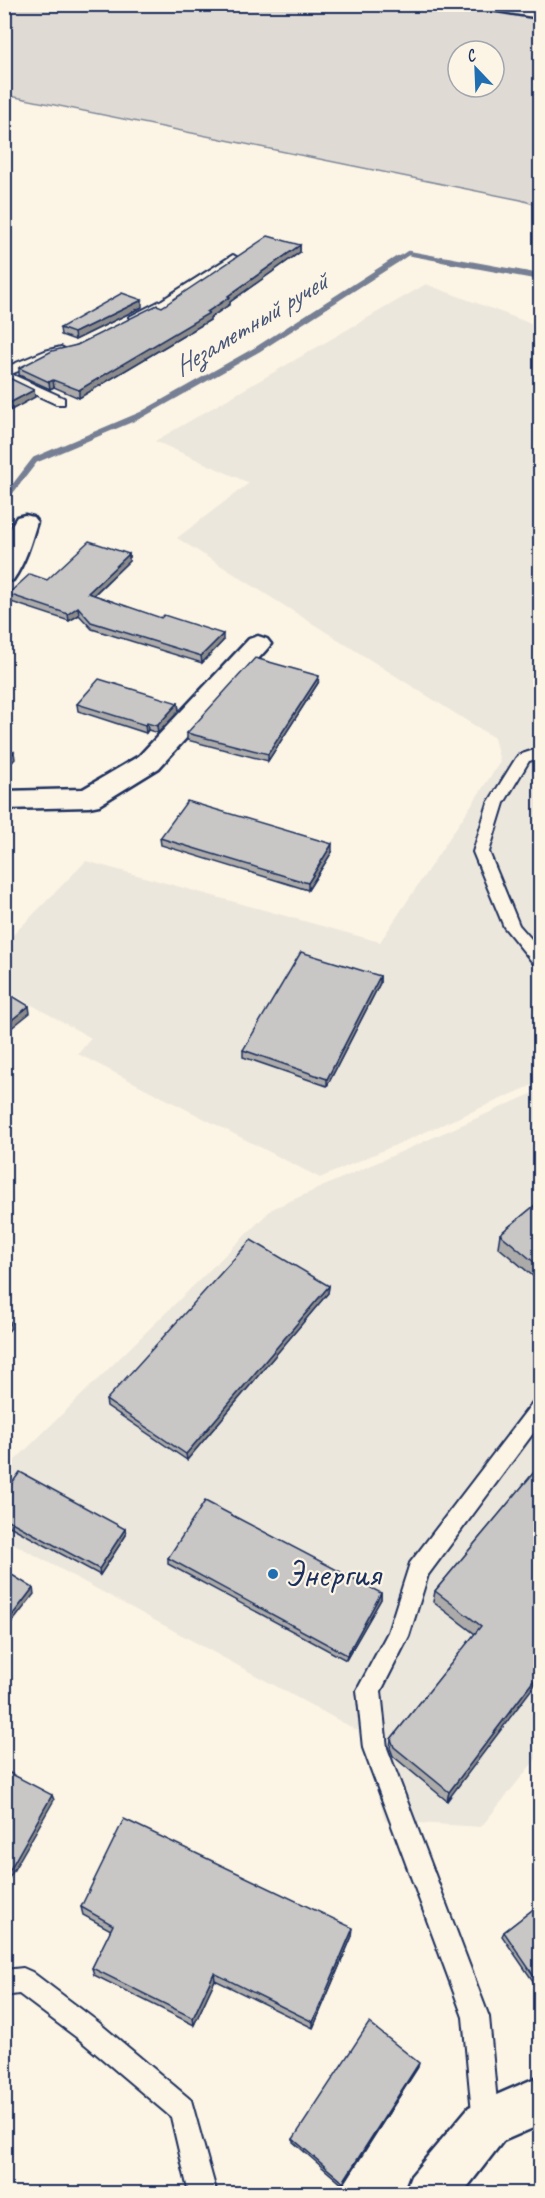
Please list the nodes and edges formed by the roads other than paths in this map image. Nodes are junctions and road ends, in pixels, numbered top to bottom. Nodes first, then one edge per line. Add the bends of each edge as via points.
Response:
1 (484, 4) edge
2 (540, 14) edge
3 (233, 258) edge
4 (124, 322) edge
5 (73, 348) edge
6 (4, 374) edge
7 (60, 401) dead end
8 (25, 522) dead end
9 (4, 575) edge
10 (258, 644) dead end
11 (540, 753) edge
12 (4, 800) edge
13 (540, 960) edge
14 (540, 1408) edge
15 (4, 1983) edge
16 (540, 2100) edge
17 (486, 2124) junction
18 (203, 2193) edge
19 (429, 2193) edge

1 - 2 main road
3 - 4 lane via 166,302
5 - 6 lane via 49,353
6 - 7 lane
8 - 9 main road
10 - 12 main road via 149,762 89,798
11 - 13 lane via 524,758 496,803 481,852 512,927
14 - 17 lane via 418,1570 398,1636 369,1690 375,1748 476,2018
15 - 18 lane via 23,1981 182,2109
16 - 17 main road
17 - 19 main road

